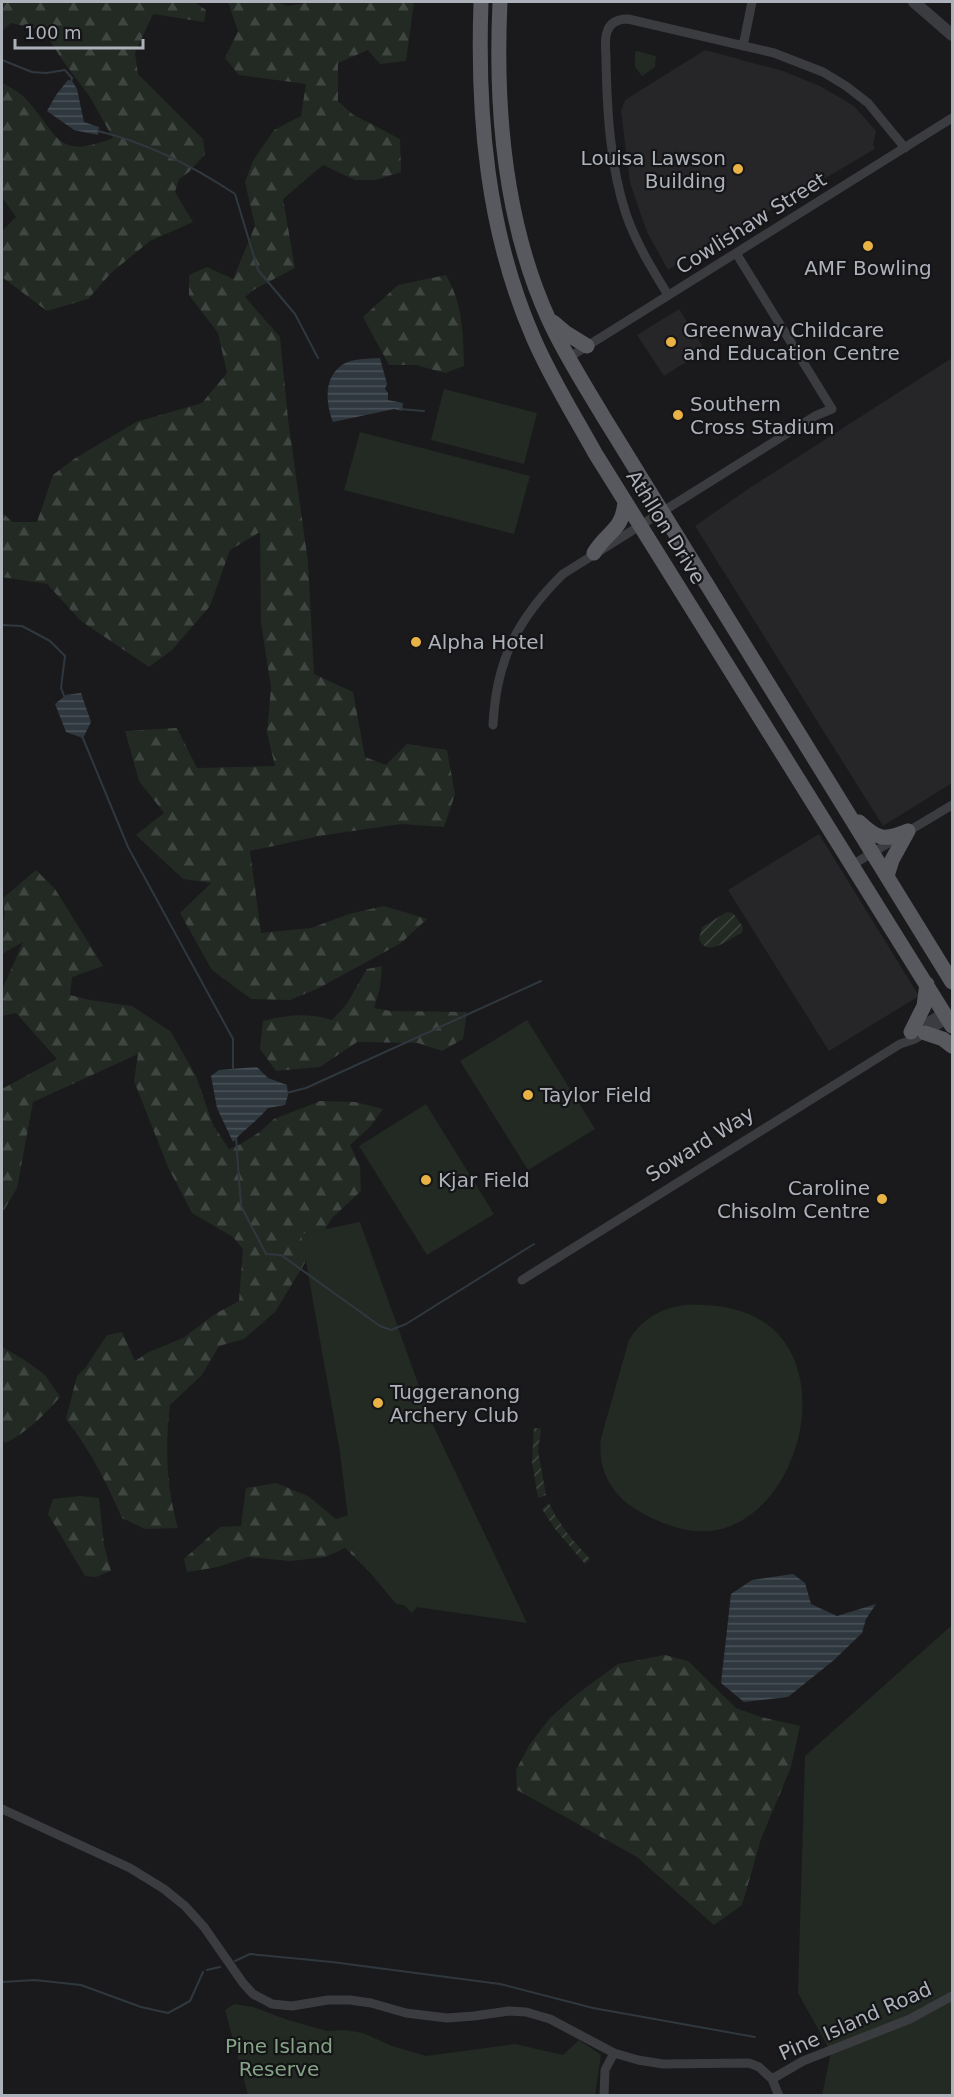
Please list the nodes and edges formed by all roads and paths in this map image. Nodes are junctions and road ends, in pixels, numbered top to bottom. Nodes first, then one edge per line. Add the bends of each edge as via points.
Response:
1 (481, 2) edge
2 (500, 2) edge
3 (752, 2) edge
4 (914, 2) edge
5 (952, 35) edge
6 (743, 46) junction
7 (952, 118) edge
8 (905, 148) junction
9 (736, 253) junction
10 (668, 295) junction
11 (548, 318) junction
12 (532, 335) junction
13 (587, 346) junction
14 (568, 358) junction
15 (580, 427) junction
16 (625, 501) junction
17 (662, 511) junction
18 (640, 525) junction
19 (594, 553) junction
20 (493, 725) dead end
21 (952, 804) edge
22 (846, 809) junction
23 (908, 831) junction
24 (873, 852) junction
25 (852, 865) junction
26 (887, 876) junction
27 (952, 982) edge
28 (927, 984) junction
29 (950, 1016) edge
30 (918, 1033) junction
31 (900, 1044) junction
32 (952, 1046) edge
33 (522, 1280) dead end
34 (2, 1809) edge
35 (952, 1996) edge
36 (614, 2053) junction
37 (772, 2079) junction
38 (604, 2096) edge
39 (779, 2096) edge

1 - 12 main road, Athllon Drive via 481,105 487,166 505,256
2 - 11 main road, Athllon Drive via 500,91 506,159 520,236
3 - 6 street
4 - 5 street
6 - 8 street via 798,61 835,78 868,103
6 - 10 street via 628,19 614,22 607,32 607,93 620,195 639,245
7 - 8 street, Cowlishaw Street
8 - 9 street, Cowlishaw Street
9 - 10 street, Cowlishaw Street
9 - 17 street via 832,409
10 - 13 street, Cowlishaw Street
11 - 13 main road
11 - 14 main road, Athllon Drive
12 - 14 main road via 547,356
12 - 15 main road, Athllon Drive
13 - 14 street, Cowlishaw Street
14 - 15 main road via 562,365 561,376
14 - 17 main road, Athllon Drive
15 - 16 main road, Athllon Drive
16 - 18 main road, Athllon Drive
16 - 19 main road via 623,518
17 - 18 street
17 - 22 main road, Athllon Drive
18 - 19 street
18 - 25 main road, Athllon Drive
19 - 20 street via 551,586 514,635 500,671
21 - 23 street
22 - 23 main road via 877,836 886,839
22 - 24 main road, Athllon Drive
23 - 24 street
23 - 26 main road
24 - 25 street
24 - 26 main road, Athllon Drive
25 - 28 main road, Athllon Drive
26 - 27 main road, Athllon Drive
28 - 29 main road, Athllon Drive
28 - 30 main road
29 - 30 street, Soward Way
29 - 30 street, Soward Way
30 - 31 street, Soward Way
30 - 31 street, Soward Way via 915,1039
30 - 32 main road
31 - 33 street, Soward Way
34 - 36 street, Pine Island Road via 130,1868 164,1889 204,1927 253,1994 272,2004 292,2006 350,2000 447,2018 526,2012 550,2019
35 - 37 street, Pine Island Road via 910,2019 803,2061
36 - 37 street, Pine Island Road via 663,2064 749,2063
36 - 38 street via 605,2070
37 - 39 street, Pine Island Road

